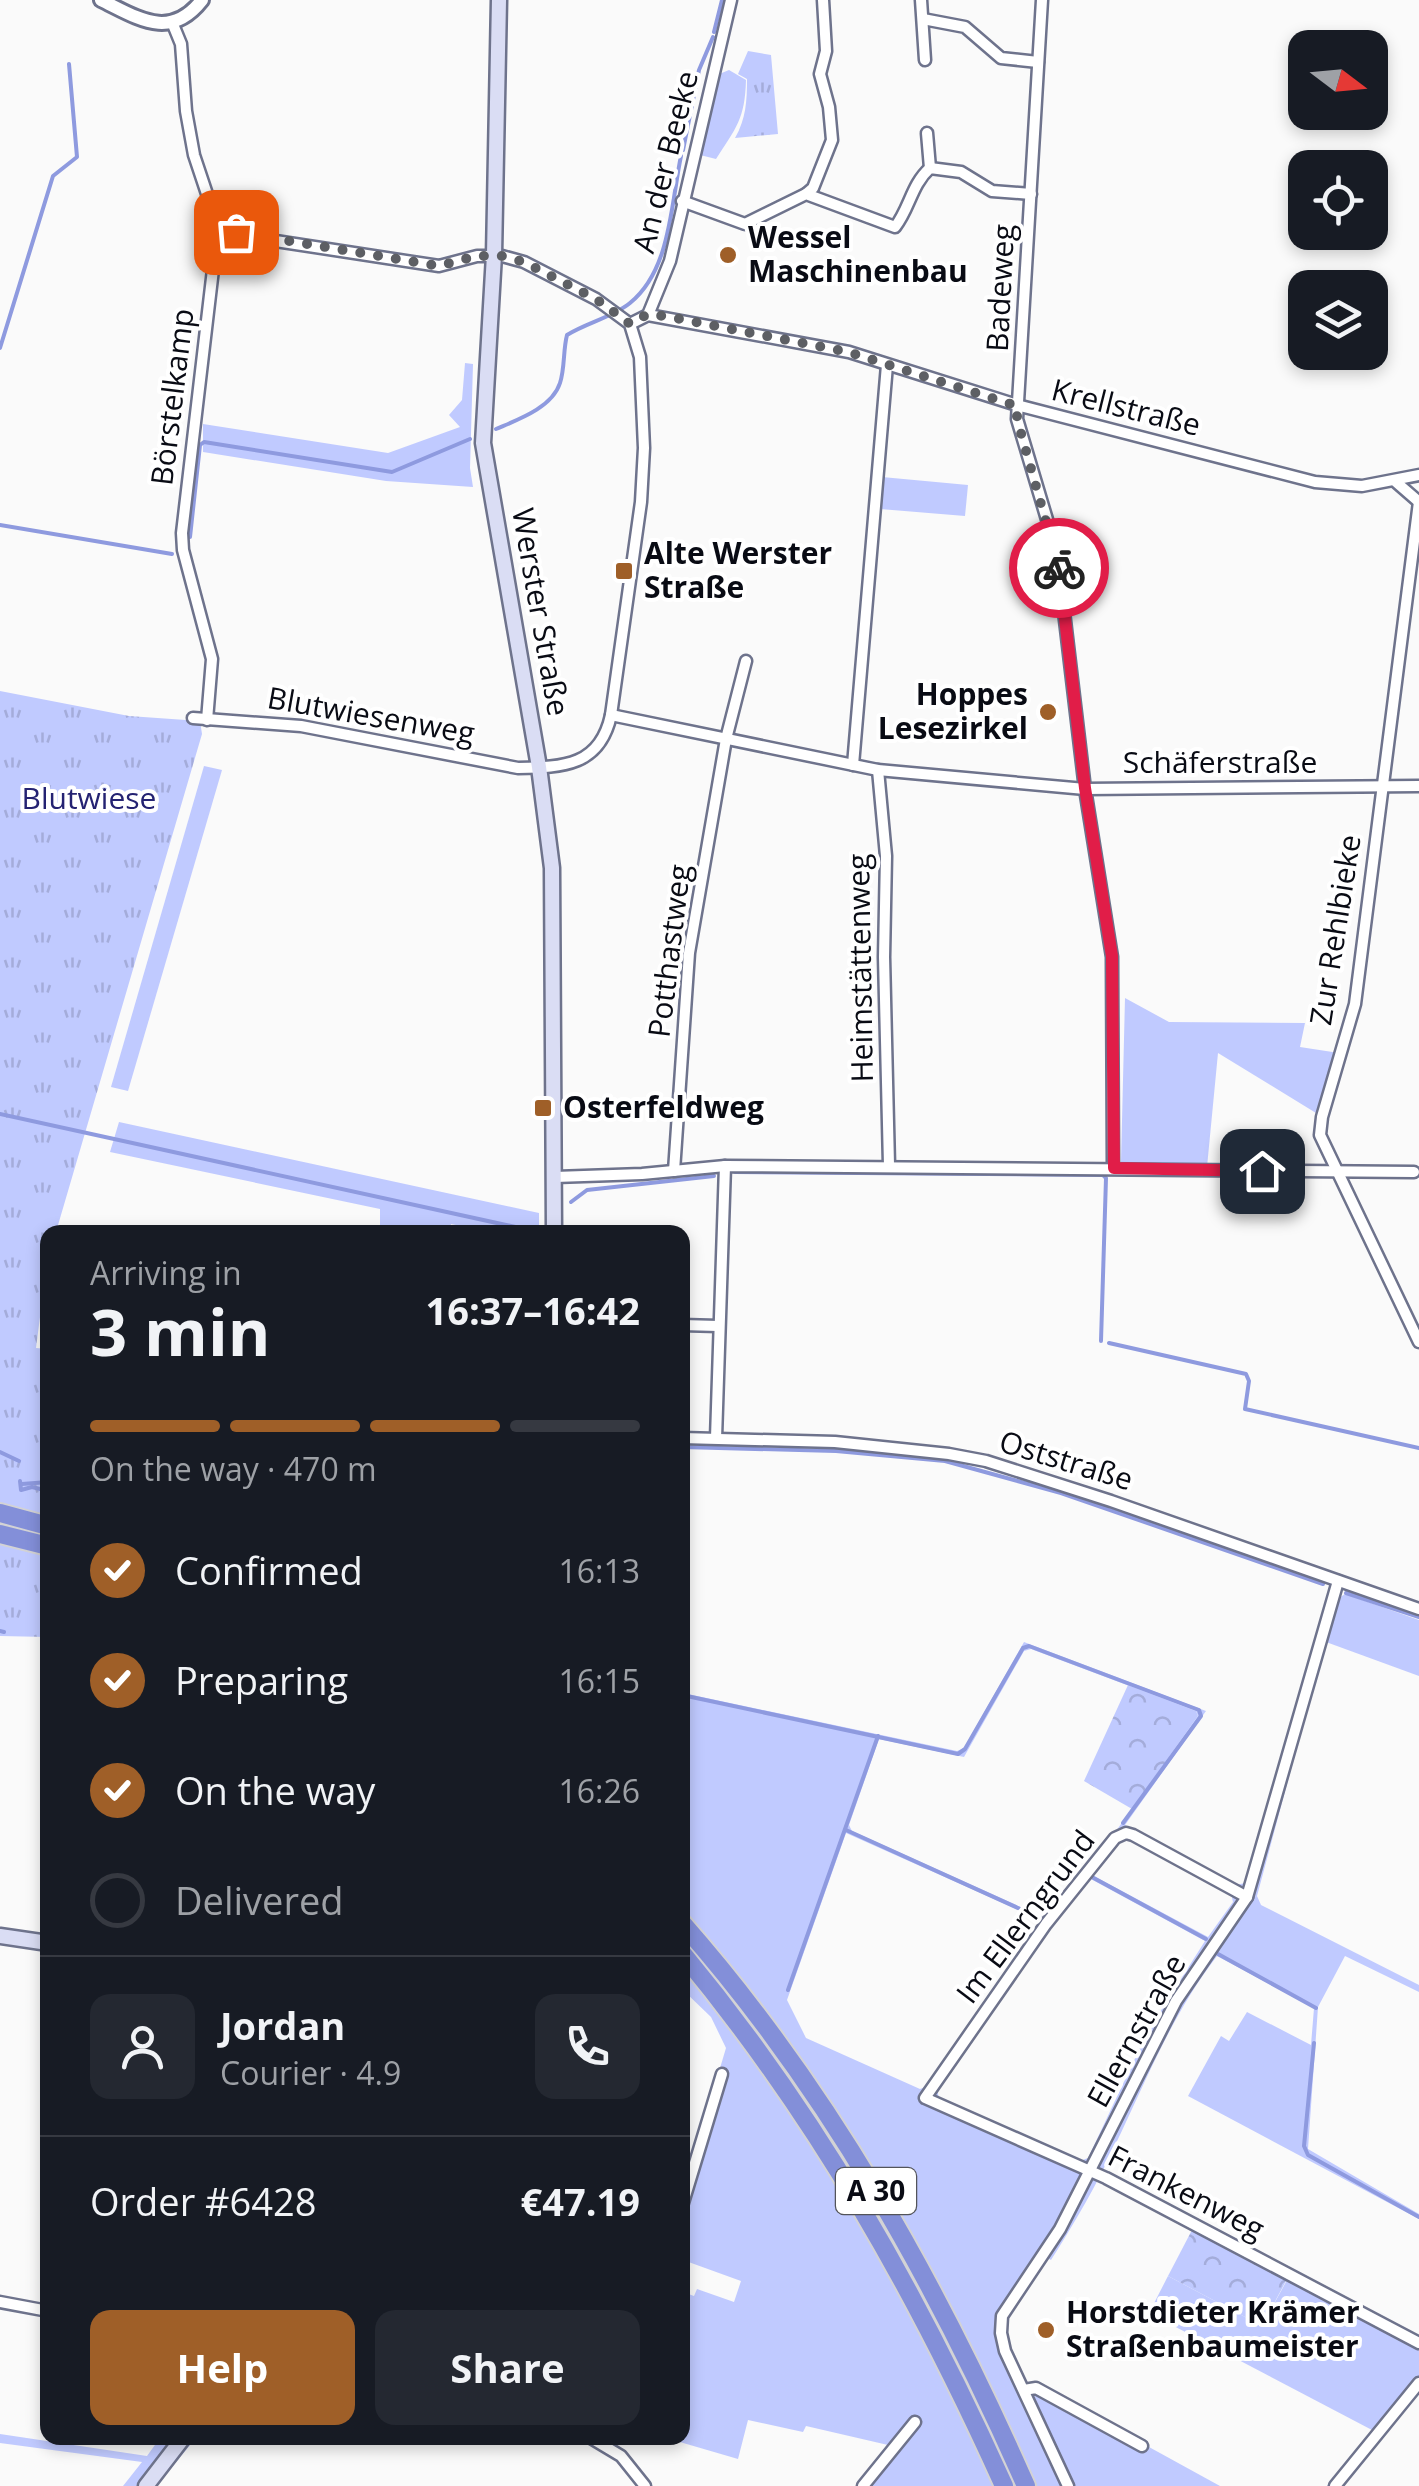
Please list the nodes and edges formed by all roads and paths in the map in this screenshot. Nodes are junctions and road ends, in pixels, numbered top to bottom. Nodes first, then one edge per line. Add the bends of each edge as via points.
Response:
1 (100, 0) edge
2 (202, 0) edge
3 (499, 0) edge
4 (731, 0) edge
5 (824, 0) edge
6 (921, 0) edge
7 (1042, 0) edge
8 (922, 19) junction
9 (172, 22) junction
10 (924, 60) dead end
11 (1038, 62) junction
12 (927, 133) dead end
13 (930, 168) junction
14 (806, 194) junction
15 (1031, 194) junction
16 (682, 201) junction
17 (218, 226) junction
18 (494, 255) junction
19 (648, 314) junction
20 (627, 320) junction
21 (886, 365) junction
22 (1017, 406) junction
23 (1419, 475) edge
24 (1396, 482) junction
25 (1419, 502) edge
26 (746, 661) dead end
27 (611, 714) junction
28 (193, 718) dead end
29 (207, 720) junction
30 (726, 739) junction
31 (853, 765) junction
32 (539, 767) junction
33 (878, 770) junction
34 (1383, 786) junction
35 (1419, 786) edge
36 (1085, 788) junction
37 (890, 1165) junction
38 (725, 1166) junction
39 (1114, 1168) junction
40 (674, 1171) junction
41 (1336, 1172) junction
42 (1414, 1172) dead end
43 (555, 1177) junction
44 (554, 1225) edge
45 (690, 1325) edge
46 (718, 1326) junction
47 (1419, 1342) edge
48 (690, 1438) edge
49 (716, 1438) junction
50 (0, 1514) edge
51 (40, 1524) edge
52 (0, 1534) edge
53 (40, 1544) edge
54 (1338, 1581) junction
55 (1419, 1608) edge
56 (1247, 1897) junction
57 (690, 1934) edge
58 (0, 1936) edge
59 (40, 1941) edge
60 (690, 1963) edge
61 (722, 2074) dead end
62 (925, 2098) joint
63 (1091, 2172) junction
64 (690, 2180) edge
65 (0, 2302) edge
66 (40, 2310) edge
67 (1419, 2344) edge
68 (1419, 2383) edge
69 (1024, 2390) junction
70 (915, 2422) dead end
71 (178, 2445) edge
72 (613, 2445) edge
73 (1142, 2446) dead end
74 (146, 2486) edge
75 (645, 2486) edge
76 (862, 2486) edge
77 (1004, 2486) edge
78 (1026, 2486) edge
79 (1068, 2486) edge
80 (1335, 2486) edge

1 - 9 street via 144,21
2 - 9 street
3 - 18 main road, Werster Straße
4 - 16 street, An der Beeke
5 - 14 street via 820,74 832,140
6 - 8 street
7 - 11 street, Badeweg
8 - 10 street
8 - 11 street via 964,27 1001,58
9 - 17 street, Börstelkamp via 181,44 194,155
11 - 15 street, Badeweg
12 - 13 street
13 - 14 street via 916,181 896,227
13 - 15 street via 961,172 992,191
14 - 16 street via 745,224
15 - 22 street, Badeweg
16 - 19 street, An der Beeke via 670,262
17 - 18 street via 256,238 439,266
17 - 29 street, Börstelkamp via 182,533 212,659
18 - 20 street via 524,262
18 - 32 main road, Werster Straße via 484,443
19 - 20 street
19 - 21 street, Krellstraße
20 - 27 street via 640,357 643,466
21 - 22 street, Krellstraße
21 - 31 street
22 - 24 street, Krellstraße via 1315,482
22 - 36 street, Badeweg via 1057,554
23 - 24 street, Krellstraße
24 - 25 street, Zur Rehlbieke
25 - 34 street, Zur Rehlbieke
26 - 30 street
27 - 30 street, Schäferstraße
27 - 32 street via 602,743 590,755
28 - 29 street, Blutwiesenweg
29 - 32 street, Blutwiesenweg via 302,726
30 - 31 street, Schäferstraße
30 - 40 street, Potthastweg via 690,953
31 - 33 street, Schäferstraße
32 - 43 main road, Werster Straße via 554,912
33 - 36 street, Schäferstraße
33 - 37 street, Heimstättenweg via 886,856
34 - 35 street, Schäferstraße
34 - 36 street, Schäferstraße
34 - 41 street, Zur Rehlbieke via 1356,1004 1322,1118 1320,1135
36 - 39 street, Badeweg via 1112,956
37 - 38 street
37 - 39 street
38 - 40 street
38 - 46 street
39 - 41 street
40 - 43 street
41 - 42 street
41 - 47 street, Zur Rehlbieke
43 - 44 main road, Werster Straße
45 - 46 street
46 - 49 street
48 - 49 street, Oststraße
49 - 54 street, Oststraße via 894,1447 986,1461
50 - 51 highway
52 - 53 highway
54 - 55 street, Oststraße
54 - 56 street, Ellernstraße
56 - 62 street, Im Ellerngrund via 1134,1835 1116,1838 1046,1924
56 - 63 street, Ellernstraße via 1156,2034
57 - 78 highway, A 30 via 787,2052 842,2133 920,2268
58 - 59 main road
60 - 77 highway, A 30 via 826,2147 928,2324
61 - 64 street
62 - 63 street, Frankenweg
63 - 67 street, Frankenweg
63 - 69 street, Ellernstraße via 1002,2316 1002,2340
65 - 66 street
68 - 80 street
69 - 73 street via 1036,2388
69 - 79 street, Ellernstraße
70 - 76 street
71 - 74 main road
72 - 75 street

